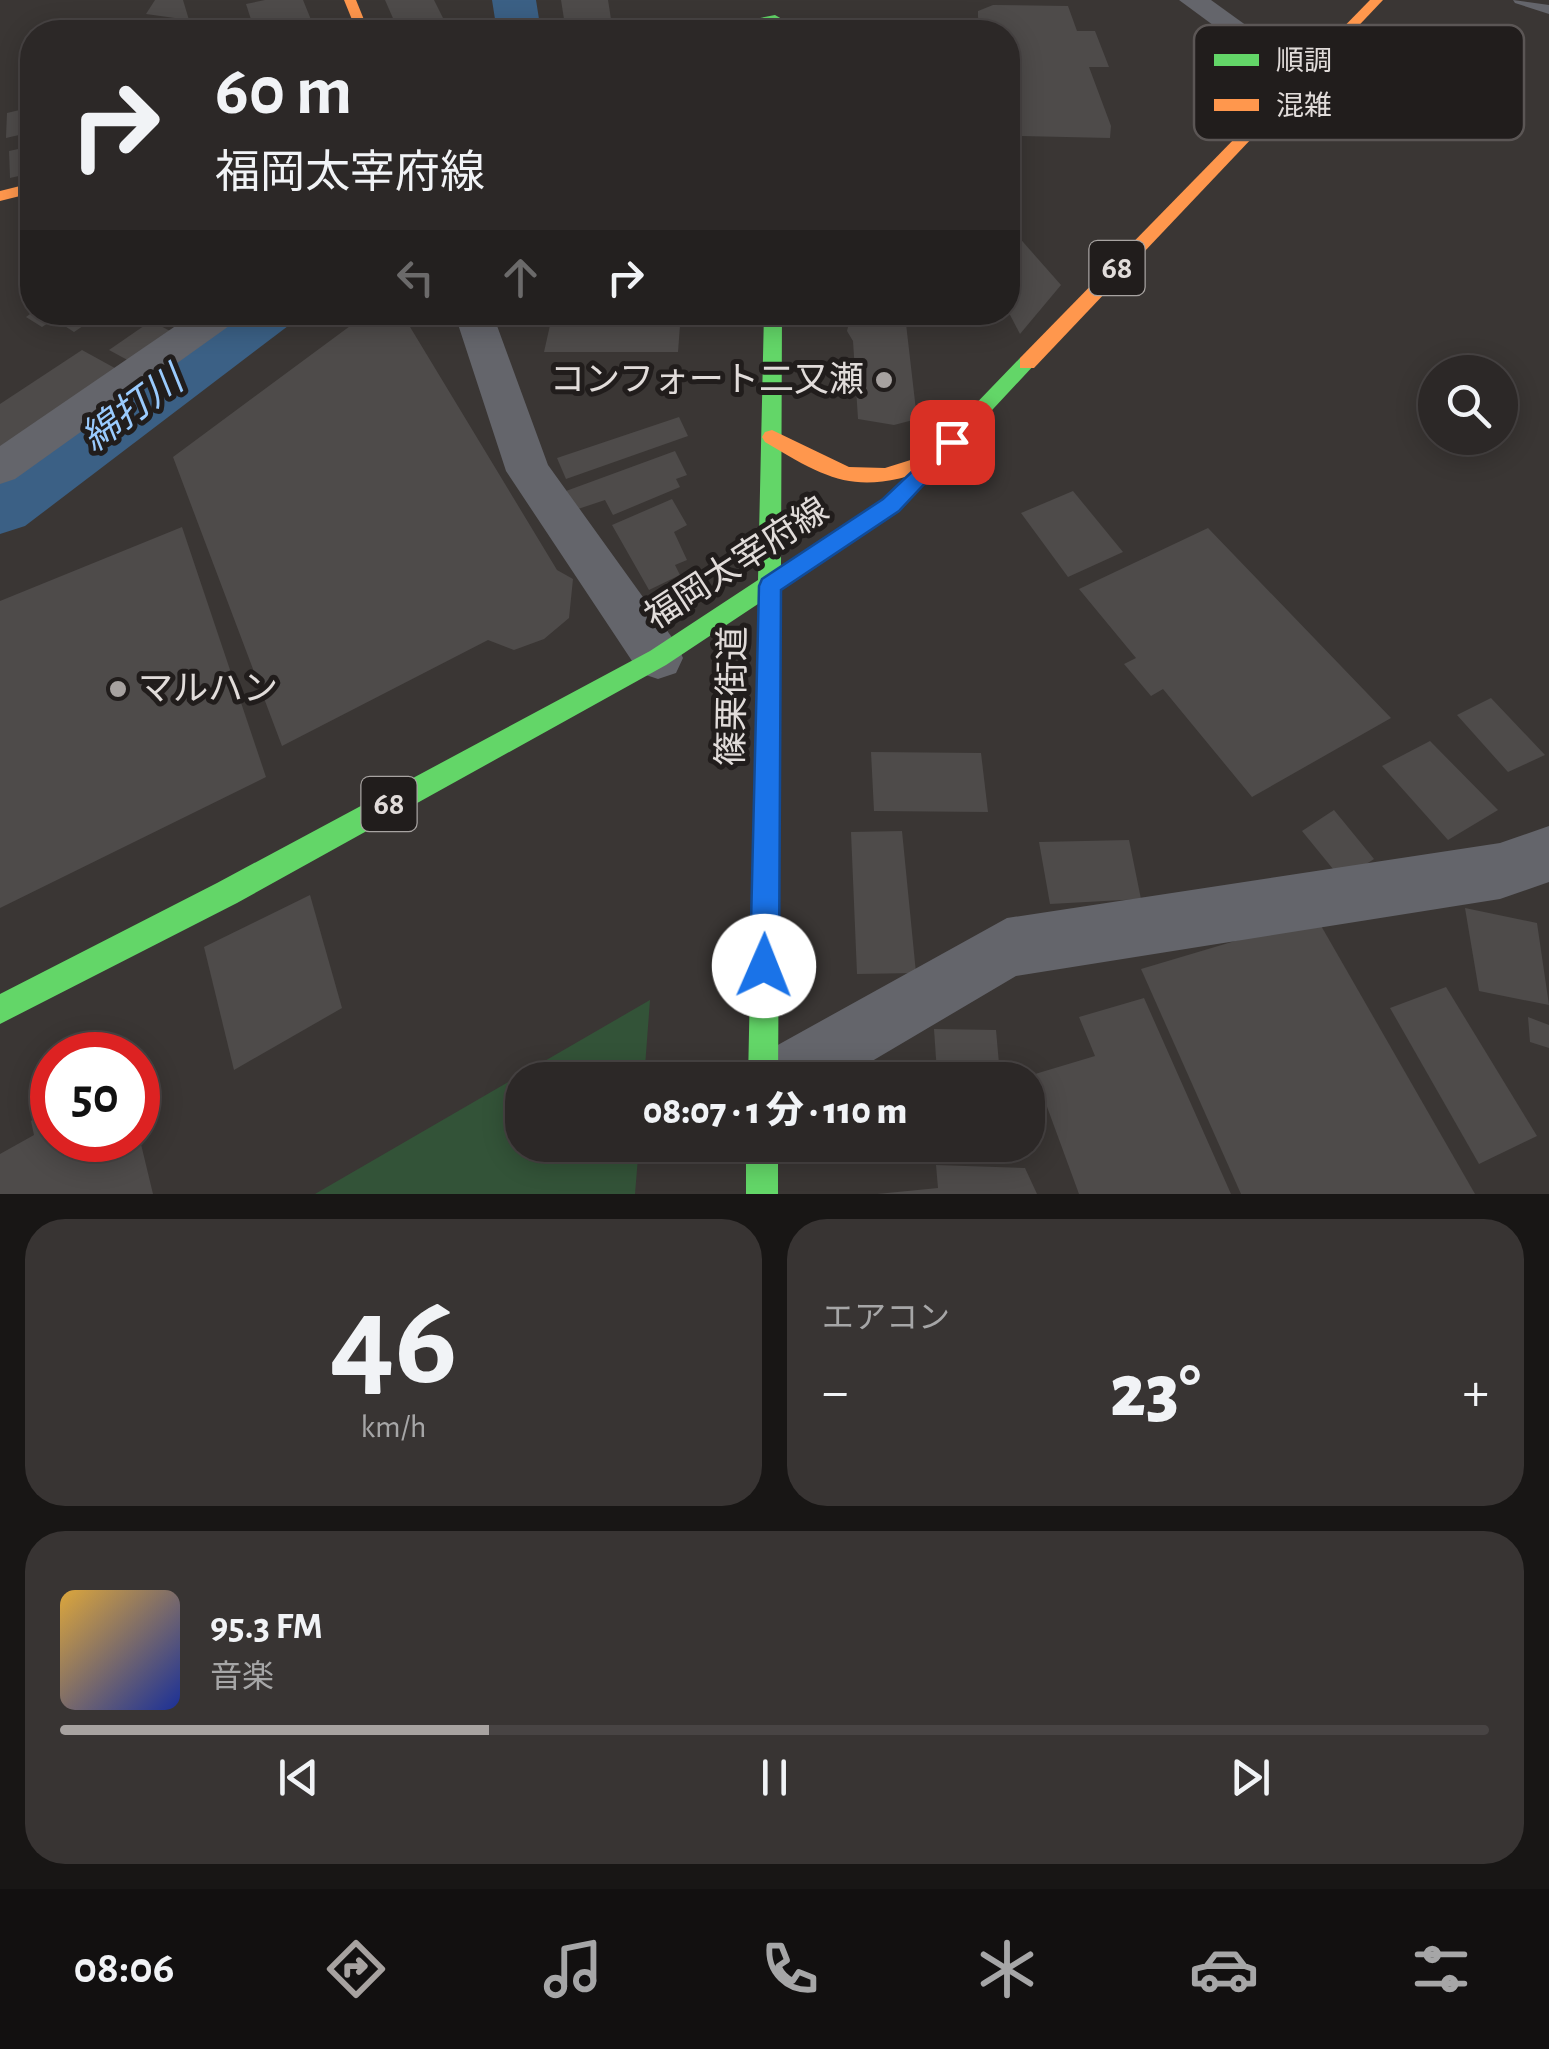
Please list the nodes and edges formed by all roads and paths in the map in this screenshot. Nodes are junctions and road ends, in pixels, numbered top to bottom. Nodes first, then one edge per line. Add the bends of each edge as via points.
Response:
1 (1193, 0) edge
2 (1377, 0) edge
3 (1520, 0) edge
4 (1549, 10) edge
5 (1229, 25) edge
6 (1351, 25) edge
7 (1238, 140) edge
8 (204, 325) edge
9 (477, 325) edge
10 (773, 325) edge
11 (772, 438) junction
12 (934, 461) junction
13 (0, 468) edge
14 (770, 586) junction
15 (658, 658) junction
16 (1549, 854) edge
17 (0, 1009) edge
18 (763, 1062) edge
19 (810, 1062) edge
20 (762, 1162) edge
21 (762, 1194) edge

1 - 5 street
2 - 6 main road, 福岡太宰府線 / 68
3 - 4 lane
7 - 12 main road, 福岡太宰府線 / 68
8 - 13 street
9 - 15 street via 528,471
10 - 11 main road, 篠栗街道
11 - 12 main road via 857,477 881,479
11 - 14 main road, 篠栗街道
12 - 14 main road, 福岡太宰府線 / 68 via 891,505
14 - 15 main road, 福岡太宰府線 / 68
14 - 18 main road, 篠栗街道
15 - 17 main road, 福岡太宰府線 / 68
16 - 19 street via 1500,871 1007,948
20 - 21 main road

